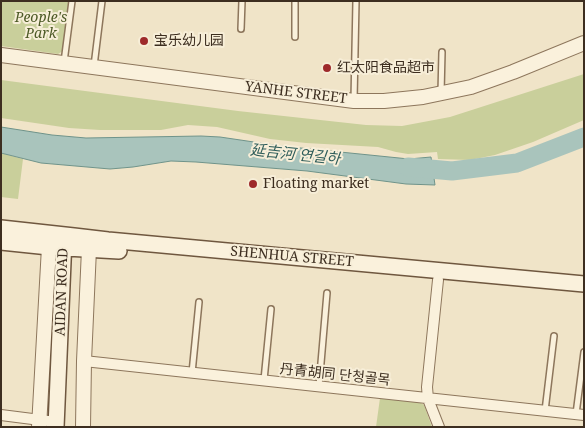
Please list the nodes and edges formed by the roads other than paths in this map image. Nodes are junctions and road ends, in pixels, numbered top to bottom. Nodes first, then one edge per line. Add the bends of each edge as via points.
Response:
1 (72, 1) edge
2 (102, 1) edge
3 (242, 1) edge
4 (295, 1) edge
5 (356, 1) edge
6 (241, 29) dead end
7 (295, 37) dead end
8 (584, 42) edge
9 (442, 52) dead end
10 (1, 55) edge
11 (64, 62) junction
12 (94, 66) junction
13 (442, 94) junction
14 (354, 100) junction
15 (1, 228) edge
16 (1, 242) edge
17 (65, 243) junction
18 (89, 249) junction
19 (438, 280) junction
20 (584, 284) edge
21 (327, 293) dead end
22 (584, 294) edge
23 (199, 302) dead end
24 (271, 309) dead end
25 (554, 336) dead end
26 (584, 352) edge
27 (84, 361) junction
28 (192, 372) junction
29 (264, 380) junction
30 (319, 387) junction
31 (428, 399) junction
32 (545, 411) junction
33 (580, 414) edge
34 (1, 415) edge
35 (40, 423) edge
36 (59, 425) edge
37 (83, 427) edge
38 (439, 427) edge

1 - 11 lane
2 - 12 lane
3 - 6 lane
4 - 7 lane
5 - 14 lane
8 - 13 street, YANHE STREET via 513,72
9 - 13 lane
10 - 11 street, YANHE STREET
11 - 12 street, YANHE STREET
12 - 14 street, YANHE STREET
13 - 14 street, YANHE STREET via 392,100
15 - 17 main road, SHENHUA STREET
16 - 17 main road, SHENHUA STREET
17 - 18 main road, SHENHUA STREET
17 - 20 main road, SHENHUA STREET via 108,240
17 - 35 street, AIDAN ROAD
17 - 36 main road, AIDAN ROAD
18 - 19 main road, SHENHUA STREET
18 - 27 street, AIDAN ROAD
19 - 22 main road, SHENHUA STREET
19 - 31 street
21 - 30 lane
23 - 28 lane
24 - 29 lane
25 - 32 lane
26 - 33 lane
27 - 28 street, 丹青胡同 단청골목
27 - 37 street, AIDAN ROAD
28 - 29 street, 丹青胡同 단청골목
29 - 30 street, 丹青胡同 단청골목
30 - 31 street, 丹青胡同 단청골목
31 - 32 street, 丹青胡同 단청골목
31 - 38 street
32 - 33 street, 丹青胡同 단청골목
34 - 35 street
35 - 36 street

